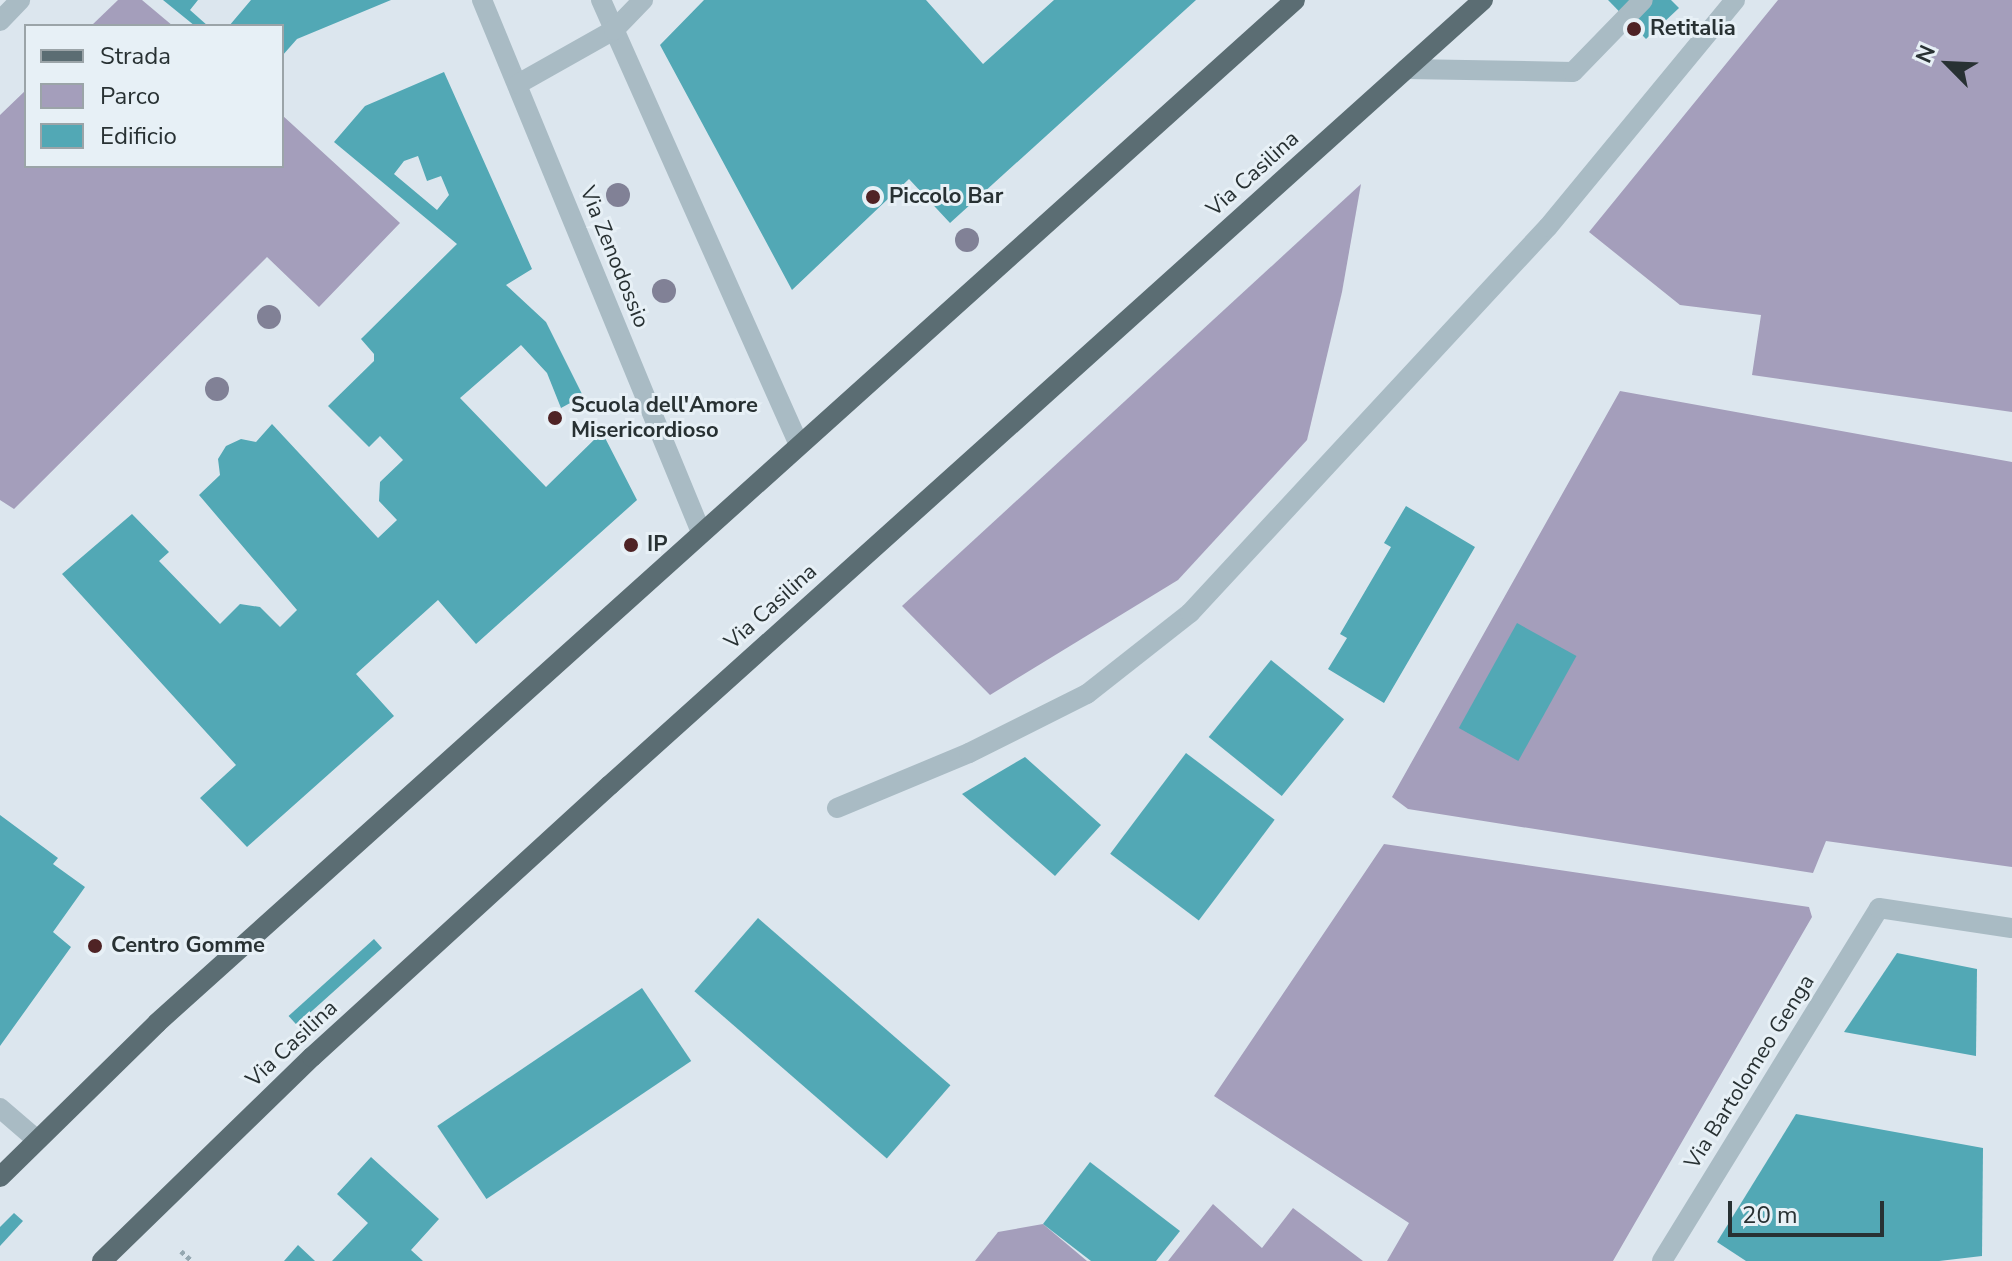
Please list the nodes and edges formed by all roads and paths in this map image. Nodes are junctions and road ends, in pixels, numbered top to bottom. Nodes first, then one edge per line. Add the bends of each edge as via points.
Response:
1 (20, 0) edge
2 (482, 0) edge
3 (601, 0) edge
4 (643, 0) edge
5 (1295, 0) edge
6 (1483, 0) edge
7 (1643, 0) edge
8 (1735, 0) edge
9 (0, 21) edge
10 (614, 30) junction
11 (1406, 69) junction
12 (518, 84) junction
13 (799, 445) junction
14 (701, 532) junction
15 (837, 808) dead end
16 (2012, 928) edge
17 (0, 1108) edge
18 (36, 1139) junction
19 (0, 1177) edge
20 (181, 1251) dead end
21 (102, 1261) edge
22 (192, 1261) edge
23 (1662, 1261) edge

1 - 9 street
2 - 12 street, Via Zenodossio
3 - 10 street
4 - 10 street
5 - 13 main road
6 - 11 main road, Via Casilina
7 - 11 street via 1573,72
8 - 15 street via 1548,227 1190,613 1087,694 969,753
10 - 12 street
10 - 13 street
11 - 21 main road, Via Casilina via 323,1047
12 - 14 street, Via Zenodossio
13 - 14 main road
14 - 18 main road via 123,1054
16 - 23 street, Via Bartolomeo Genga via 1879,908
17 - 18 street
18 - 19 main road
20 - 22 path

